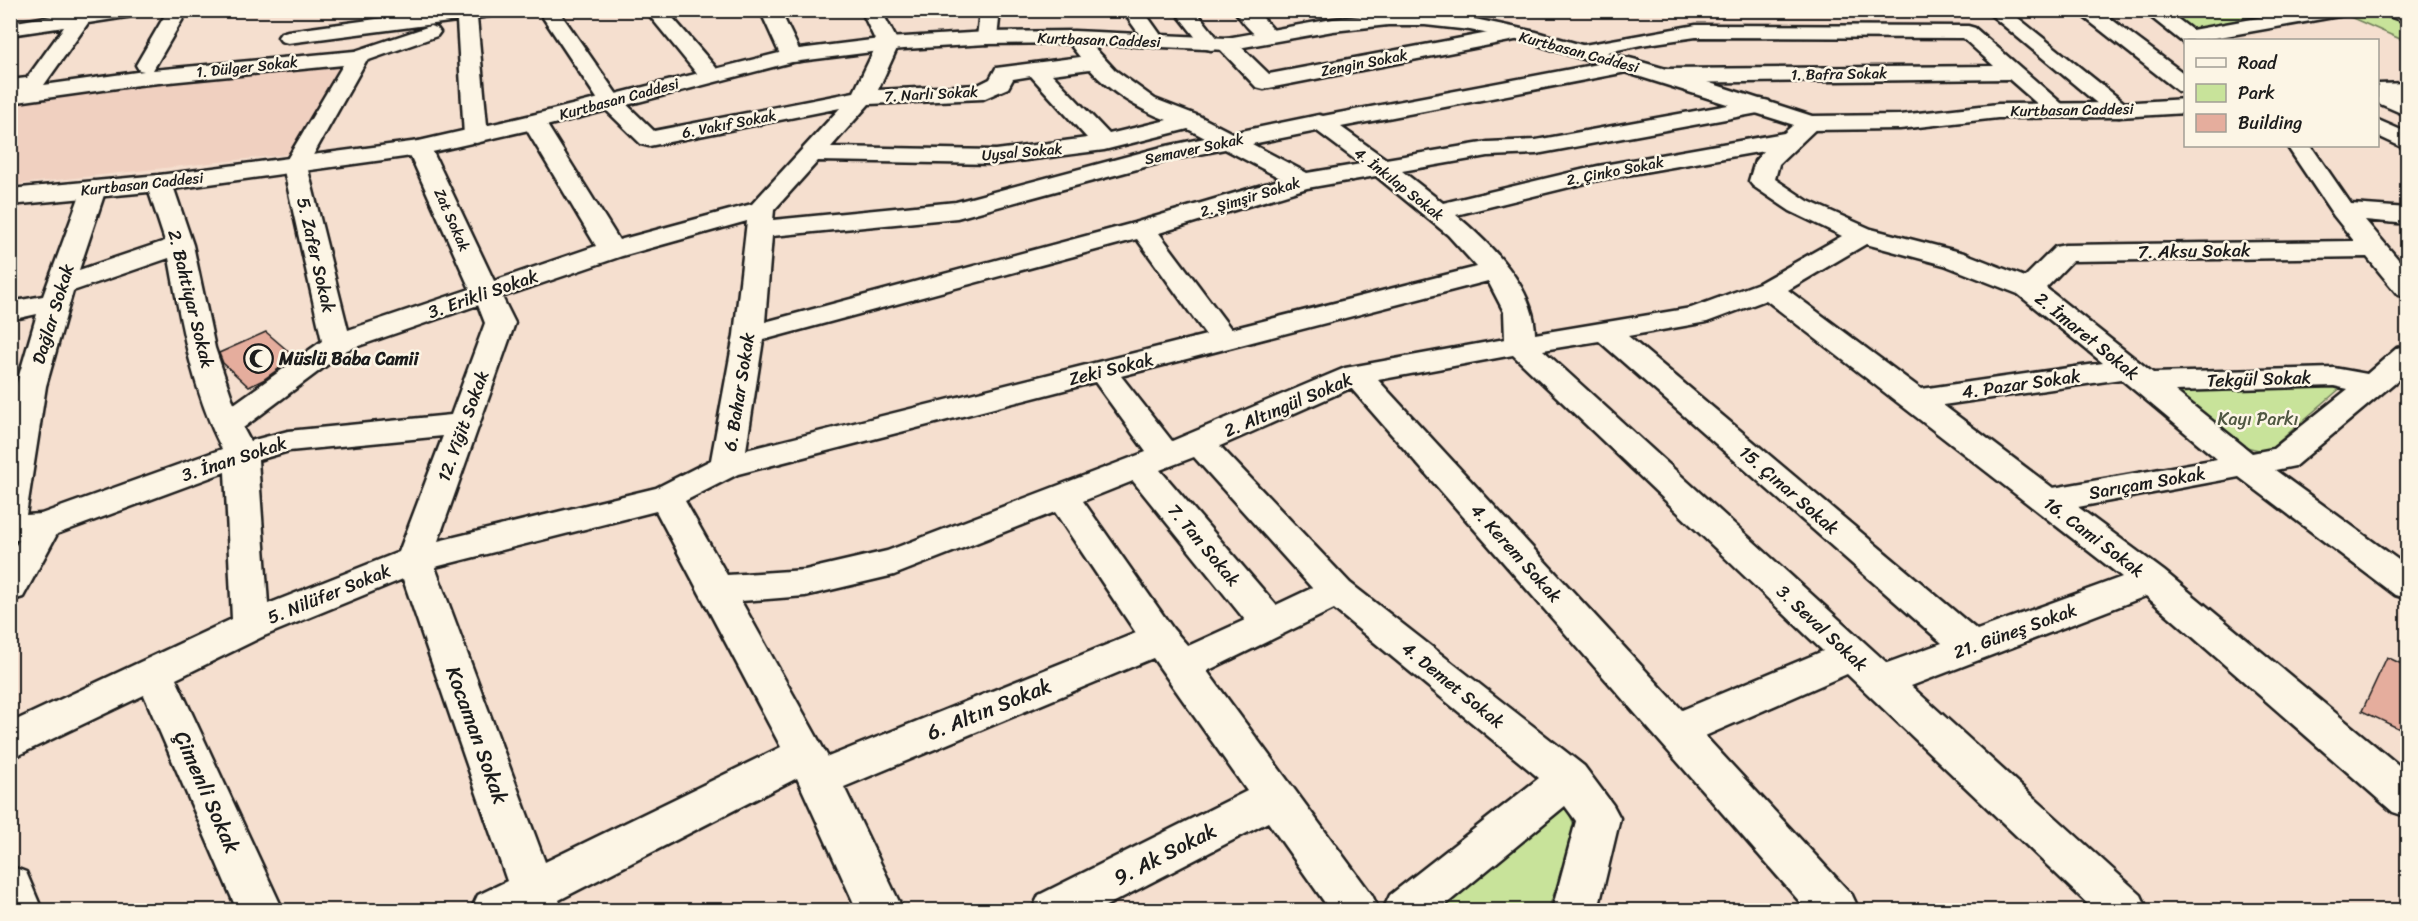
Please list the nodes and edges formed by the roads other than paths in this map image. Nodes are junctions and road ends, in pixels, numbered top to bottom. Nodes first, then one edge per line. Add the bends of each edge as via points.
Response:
1 (133, 10) edge
2 (178, 10) edge
3 (494, 10) edge
4 (548, 10) edge
5 (654, 10) edge
6 (770, 10) edge
7 (871, 10) edge
8 (990, 10) edge
9 (1132, 10) edge
10 (1184, 10) edge
11 (1244, 10) edge
12 (1682, 10) edge
13 (1742, 10) edge
14 (1995, 10) edge
15 (2085, 10) edge
16 (2152, 10) edge
17 (2339, 10) edge
18 (2390, 10) edge
19 (1421, 15) edge
20 (81, 16) junction
21 (467, 17) junction
22 (2408, 17) edge
23 (1513, 24) junction
24 (10, 29) edge
25 (1696, 31) junction
26 (1762, 31) junction
27 (1268, 35) junction
28 (1074, 37) junction
29 (987, 38) junction
30 (2190, 39) edge
31 (1154, 41) junction
32 (888, 44) junction
33 (1219, 44) junction
34 (1584, 51) junction
35 (790, 56) junction
36 (358, 57) junction
37 (1096, 62) junction
38 (272, 64) junction
39 (147, 65) dead end
40 (1629, 65) junction
41 (1036, 69) junction
42 (2014, 72) junction
43 (710, 75) junction
44 (1665, 76) junction
45 (2184, 84) edge
46 (10, 87) edge
47 (2379, 93) edge
48 (2407, 94) edge
49 (10, 96) edge
50 (863, 97) junction
51 (610, 101) junction
52 (1761, 106) junction
53 (2184, 106) edge
54 (2058, 110) junction
55 (2119, 110) junction
56 (1191, 121) junction
57 (534, 122) junction
58 (1319, 122) junction
59 (2379, 128) edge
60 (1802, 131) junction
61 (476, 136) junction
62 (1230, 141) junction
63 (1104, 142) junction
64 (2408, 143) edge
65 (2300, 147) edge
66 (419, 148) junction
67 (814, 154) junction
68 (295, 166) junction
69 (1380, 167) junction
70 (1304, 181) junction
71 (159, 183) junction
72 (93, 189) junction
73 (10, 196) edge
74 (2343, 211) junction
75 (1438, 212) junction
76 (2408, 216) edge
77 (761, 219) junction
78 (1143, 229) junction
79 (1862, 236) junction
80 (180, 245) junction
81 (2374, 249) junction
82 (612, 250) junction
83 (1496, 271) junction
84 (1769, 289) junction
85 (2029, 289) junction
86 (2408, 289) edge
87 (485, 293) junction
88 (58, 294) junction
89 (10, 311) edge
90 (1606, 332) junction
91 (749, 335) junction
92 (1224, 340) junction
93 (337, 344) junction
94 (1520, 345) junction
95 (2396, 370) edge
96 (1102, 372) junction
97 (1356, 375) junction
98 (2136, 376) junction
99 (1914, 400) junction
100 (226, 424) junction
101 (464, 424) junction
102 (241, 454) junction
103 (1168, 455) junction
104 (727, 466) junction
105 (2247, 466) junction
106 (1062, 496) junction
107 (666, 497) junction
108 (2046, 501) junction
109 (10, 513) edge
110 (27, 527) edge
111 (414, 560) junction
112 (2151, 580) junction
113 (2408, 586) edge
114 (10, 588) edge
115 (717, 589) junction
116 (1337, 592) junction
117 (1270, 624) junction
118 (250, 626) junction
119 (1972, 647) junction
120 (1171, 652) junction
121 (1865, 669) junction
122 (154, 673) junction
123 (1675, 731) junction
124 (10, 742) edge
125 (813, 766) junction
126 (1569, 778) junction
127 (1276, 797) junction
128 (2408, 799) edge
129 (10, 886) edge
130 (536, 901) edge
131 (19, 910) edge
132 (260, 910) edge
133 (494, 910) edge
134 (880, 910) edge
135 (1055, 910) edge
136 (1356, 910) edge
137 (1406, 910) edge
138 (1575, 910) edge
139 (1836, 910) edge
140 (2125, 910) edge

1 - 20 street
2 - 39 street
3 - 21 street
4 - 51 street
5 - 43 street
6 - 35 street
7 - 32 street
8 - 29 street
9 - 31 street
10 - 33 street
11 - 27 street
12 - 25 street
13 - 26 street
14 - 55 street
15 - 45 street
16 - 30 street
17 - 30 street
18 - 22 street
19 - 23 street, Kurtbasan Caddesi via 1470,24
19 - 27 street, Kurtbasan Caddesi
20 - 24 street
20 - 46 street via 34,83
21 - 36 street, 1. Dülger Sokak
21 - 38 street via 291,28
21 - 61 street
23 - 33 street, Zengin Sokak via 1264,82
23 - 34 street, Kurtbasan Caddesi
25 - 26 street
25 - 34 street
26 - 42 street via 1968,32
27 - 33 street, Kurtbasan Caddesi
28 - 29 street, Kurtbasan Caddesi
28 - 31 street, Kurtbasan Caddesi
28 - 37 street
29 - 32 street, Kurtbasan Caddesi
31 - 33 street, Kurtbasan Caddesi
32 - 35 street, Kurtbasan Caddesi
32 - 50 street
34 - 40 street, Kurtbasan Caddesi
35 - 43 street, Kurtbasan Caddesi
36 - 38 street, 1. Dülger Sokak
36 - 68 street
37 - 41 street, 7. Narlı Sokak
37 - 56 street via 1107,75 1148,104
38 - 49 street, 1. Dülger Sokak
40 - 44 street, Kurtbasan Caddesi
40 - 58 street, Semaver Sokak
41 - 50 street, 7. Narlı Sokak via 1004,73 1000,83 983,92
41 - 63 street
42 - 44 street, 1. Bafra Sokak
42 - 54 street
43 - 51 street, Kurtbasan Caddesi
44 - 52 street, Kurtbasan Caddesi
47 - 48 street
50 - 51 street, 6. Vakıf Sokak via 649,139
50 - 67 street
51 - 57 street, Kurtbasan Caddesi
52 - 60 street, Kurtbasan Caddesi
52 - 69 street, 2. Şimşir Sokak via 1536,147 1488,150
53 - 55 street, Kurtbasan Caddesi
54 - 55 street, Kurtbasan Caddesi
54 - 60 street, Kurtbasan Caddesi via 1998,111
56 - 62 street
56 - 63 street, Uysal Sokak
57 - 61 street, Kurtbasan Caddesi
57 - 82 street
58 - 62 street, Semaver Sokak
58 - 69 street, 4. İnkılap Sokak
59 - 64 street
60 - 75 street, 2. Çinko Sokak via 1598,173
60 - 79 street, 2. İmaret Sokak via 1767,161 1762,181 1799,206
61 - 66 street, Kurtbasan Caddesi
62 - 70 street
62 - 77 street, Semaver Sokak via 1171,152 957,210
63 - 67 street, Uysal Sokak via 996,157
65 - 74 street
66 - 68 street, Kurtbasan Caddesi
66 - 87 street, Zat Sokak
67 - 77 street
68 - 71 street, Kurtbasan Caddesi
68 - 93 street, 5. Zafer Sokak
69 - 70 street, 2. Şimşir Sokak
69 - 75 street, 4. İnkılap Sokak
70 - 78 street, 2. Şimşir Sokak
71 - 72 street, Kurtbasan Caddesi
71 - 80 street, 2. Bahtiyar Sokak
72 - 73 street, Kurtbasan Caddesi
72 - 88 street, Dağlar Sokak
74 - 76 street
74 - 81 street
75 - 83 street, 4. İnkılap Sokak
77 - 82 street, 3. Erikli Sokak
77 - 91 street, 6. Bahar Sokak
78 - 91 street, 2. Şimşir Sokak
78 - 92 street
79 - 84 street, 2. Altıngül Sokak
79 - 85 street, 2. İmaret Sokak via 1954,258
80 - 88 street
80 - 100 street, 2. Bahtiyar Sokak via 200,348
81 - 85 street, 7. Aksu Sokak via 2065,253
81 - 86 street
82 - 87 street, 3. Erikli Sokak
83 - 92 street, Zeki Sokak
83 - 94 street, 4. İnkılap Sokak via 1519,310
84 - 90 street, 2. Altıngül Sokak via 1697,316
84 - 99 street, 16. Cami Sokak
85 - 98 street, 2. İmaret Sokak
87 - 93 street, 3. Erikli Sokak
87 - 101 street, 12. Yiğit Sokak via 500,323
88 - 89 street
88 - 109 street, Dağlar Sokak via 31,386
90 - 94 street, 2. Altıngül Sokak
90 - 119 street, 15. Çınar Sokak
91 - 104 street, 6. Bahar Sokak
92 - 96 street, Zeki Sokak
93 - 100 street, 3. Erikli Sokak
94 - 97 street, 2. Altıngül Sokak
94 - 121 street, 3. Seval Sokak
95 - 98 street, Tekgül Sokak via 2334,377
95 - 105 street, Tekgül Sokak via 2283,458
96 - 103 street
96 - 104 street, Zeki Sokak
97 - 103 street, 2. Altıngül Sokak
97 - 123 street, 4. Kerem Sokak
98 - 99 street, 4. Pazar Sokak
98 - 105 street, 2. İmaret Sokak
99 - 108 street, 16. Cami Sokak
100 - 102 street, 2. Bahtiyar Sokak
101 - 102 street, 3. İnan Sokak via 288,441
101 - 111 street, 12. Yiğit Sokak
102 - 110 street, 3. İnan Sokak
102 - 118 street, 2. Bahtiyar Sokak
103 - 106 street, 2. Altıngül Sokak
103 - 116 street, 4. Demet Sokak
103 - 117 street, 7. Tan Sokak
104 - 107 street, 6. Bahar Sokak
105 - 108 street, Sarıçam Sokak
105 - 113 street, 2. İmaret Sokak
106 - 115 street, 2. Altıngül Sokak via 894,562 806,583
106 - 120 street
107 - 111 street, 5. Nilüfer Sokak
107 - 115 street
108 - 112 street, 16. Cami Sokak
110 - 114 street
111 - 118 street, 5. Nilüfer Sokak
111 - 130 street, Kocaman Sokak
112 - 119 street, 21. Güneş Sokak
112 - 128 street, 16. Cami Sokak
115 - 125 street
116 - 117 street
116 - 126 street, 4. Demet Sokak
117 - 120 street
118 - 122 street, 5. Nilüfer Sokak
119 - 121 street, 21. Güneş Sokak
120 - 125 street, 6. Altın Sokak
120 - 127 street
121 - 123 street
121 - 140 street, 3. Seval Sokak
122 - 124 street, 5. Nilüfer Sokak
122 - 132 street, Çimenli Sokak
123 - 139 street, 4. Kerem Sokak
125 - 130 street, 6. Altın Sokak
125 - 134 street
126 - 137 street
126 - 138 street, 4. Demet Sokak via 1598,818
127 - 135 street, 9. Ak Sokak
127 - 136 street
129 - 131 street
130 - 133 street, 6. Altın Sokak

